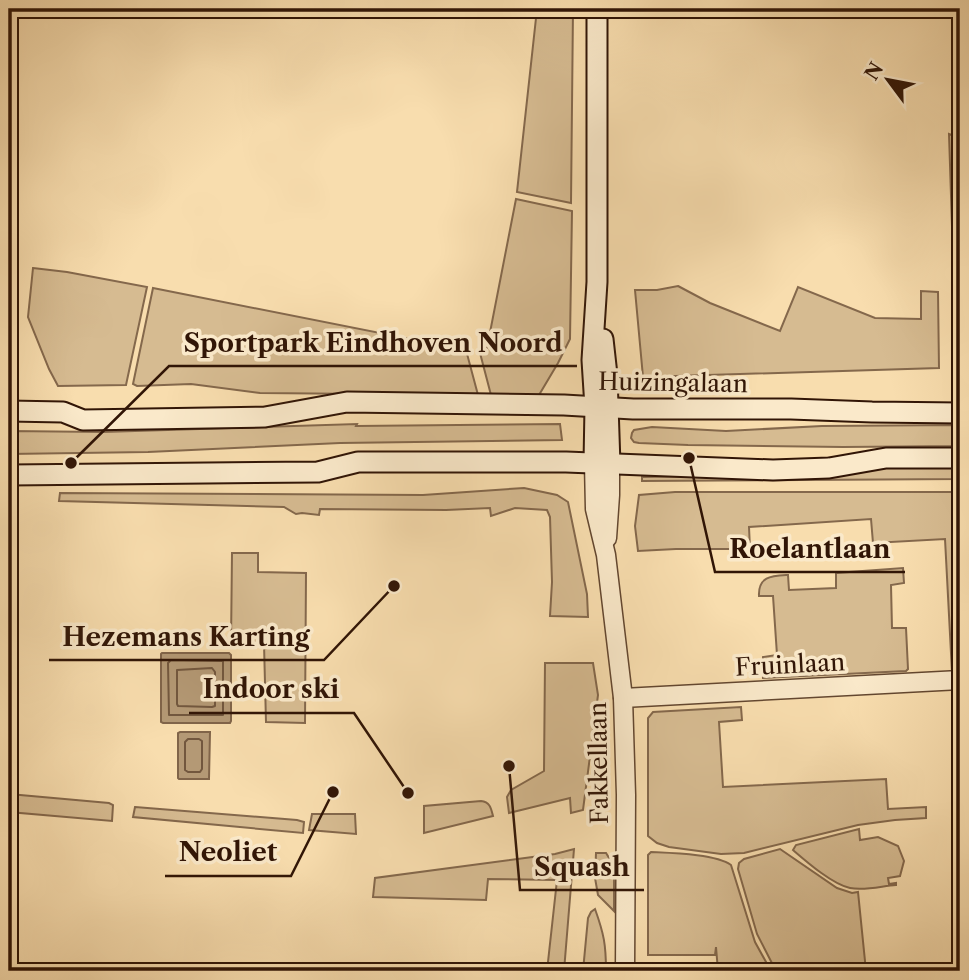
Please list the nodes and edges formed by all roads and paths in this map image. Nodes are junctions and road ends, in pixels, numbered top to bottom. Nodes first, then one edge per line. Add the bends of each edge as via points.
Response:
1 (597, 9) edge
2 (602, 407) junction
3 (9, 411) edge
4 (960, 413) edge
5 (960, 458) edge
6 (602, 464) junction
7 (9, 475) edge
8 (960, 680) edge
9 (623, 698) junction
10 (625, 971) edge

1 - 2 main road via 597,282 592,360
2 - 3 main road, Huizingalaan via 347,402 265,417 83,420 63,412
2 - 4 main road, Huizingalaan
2 - 6 main road
5 - 6 main road via 886,458 829,468 773,470
6 - 7 main road via 358,462 318,471
6 - 9 street, Fakkellaan via 595,509 606,555
8 - 9 street, Fruinlaan
9 - 10 street, Fakkellaan

